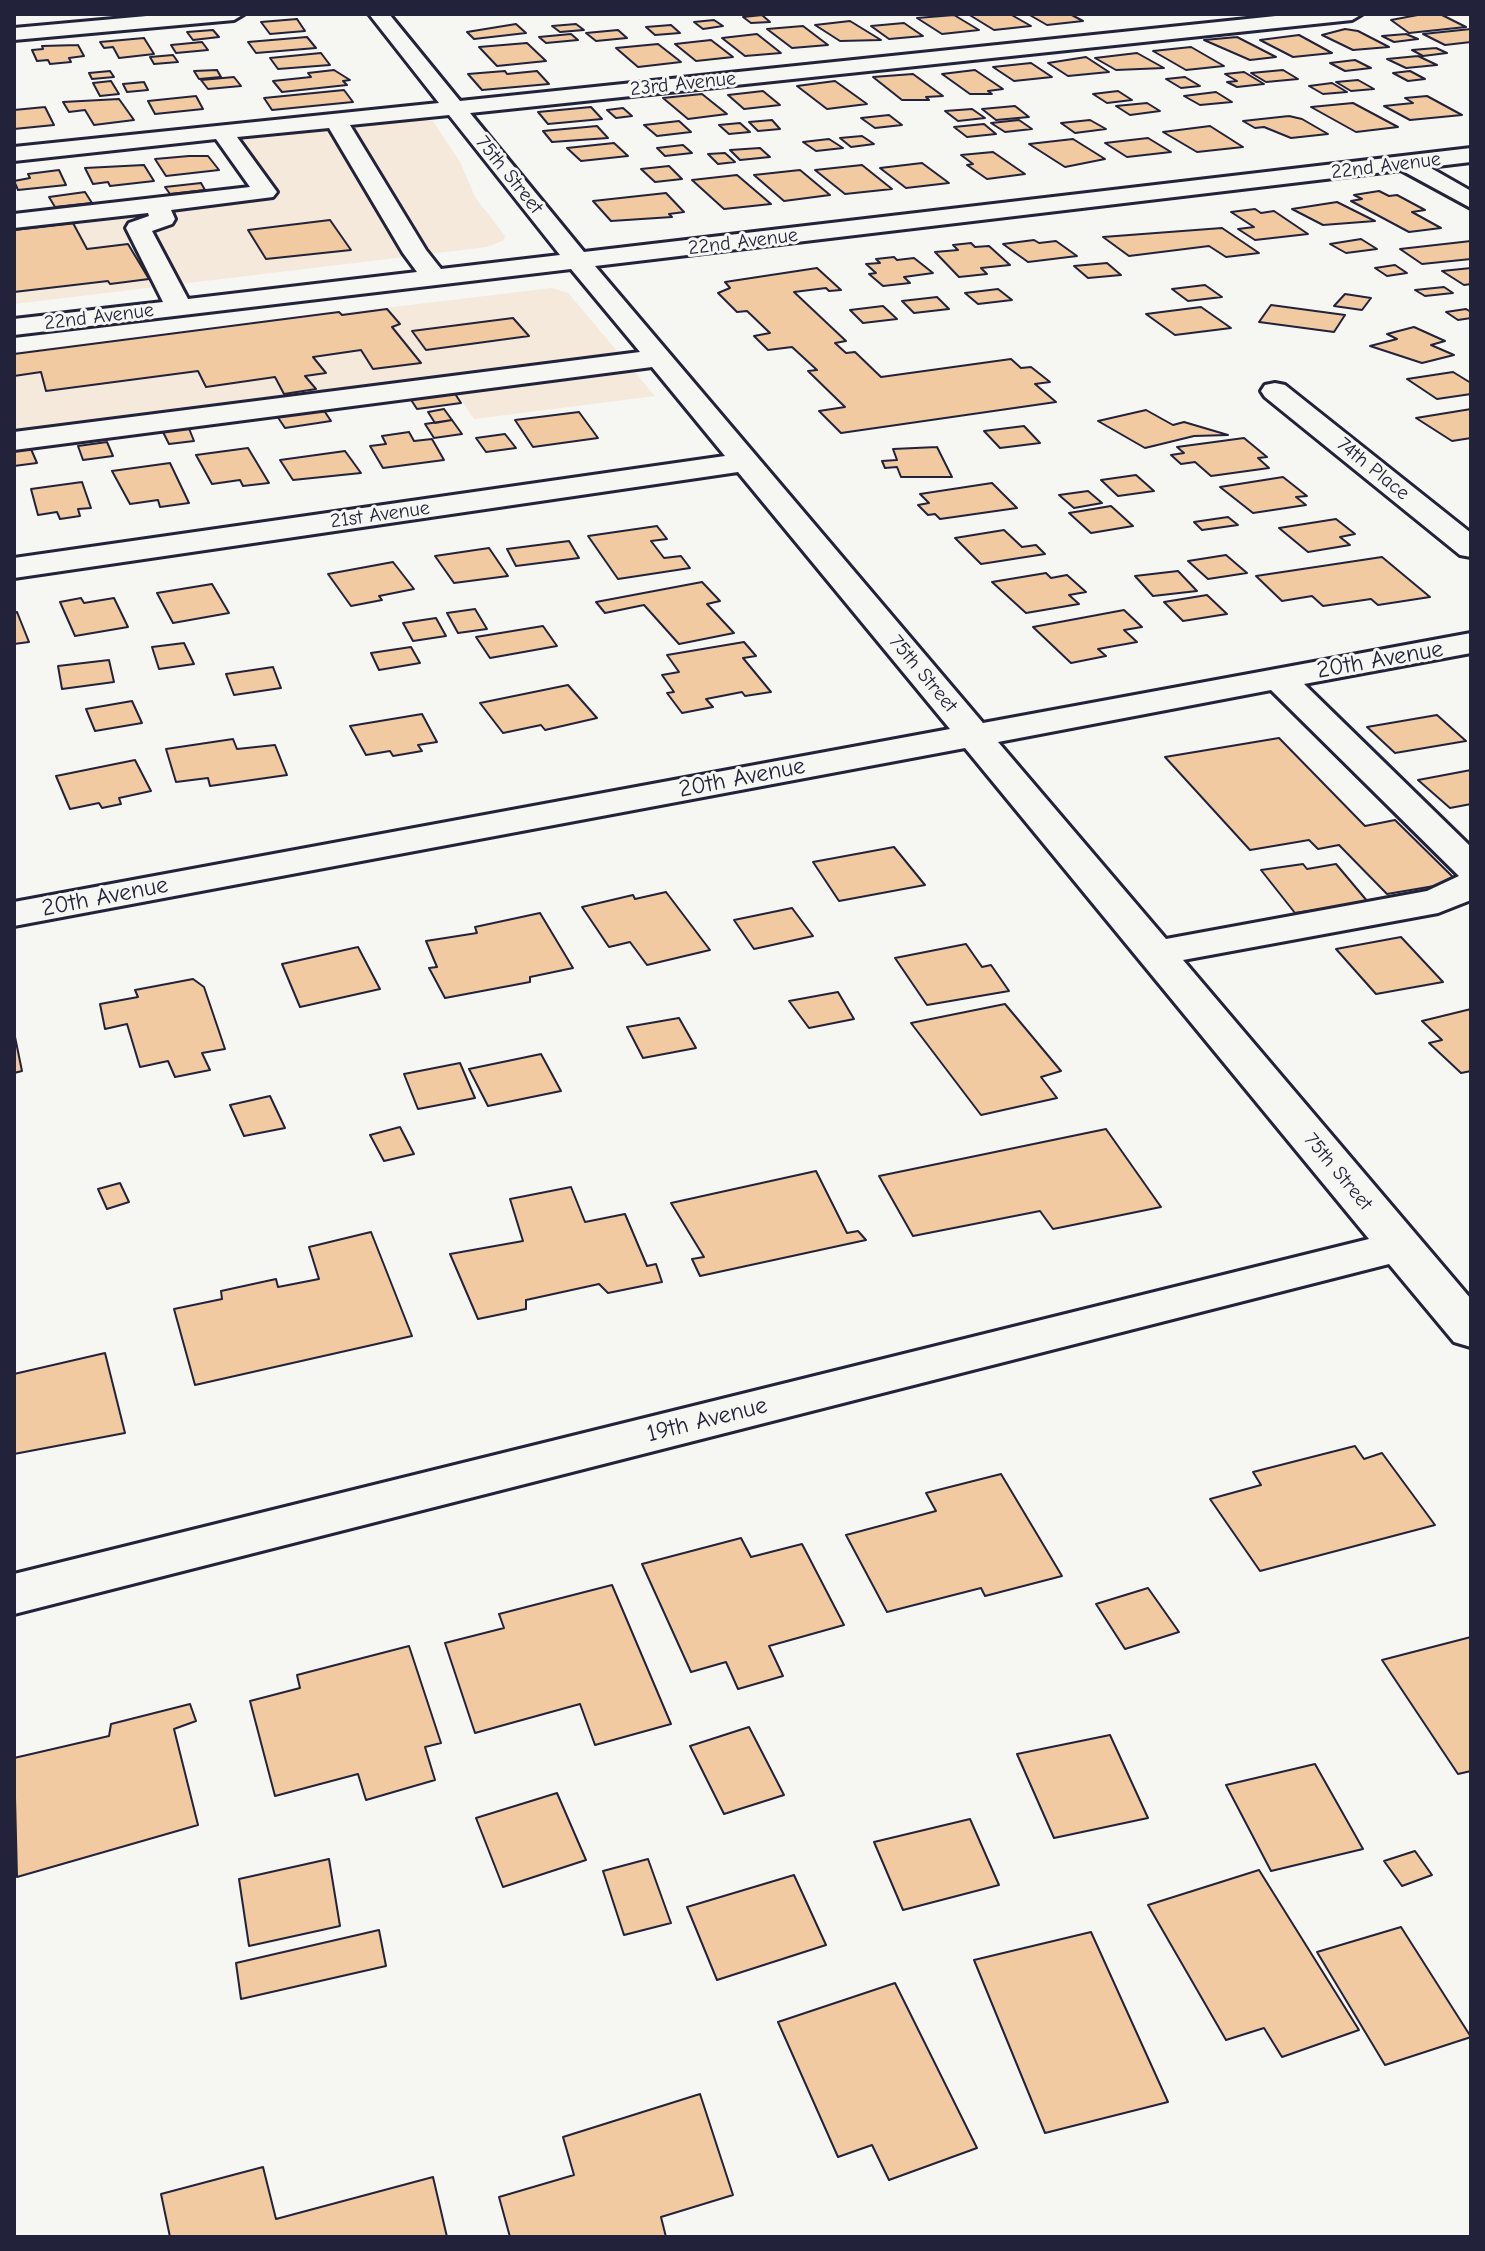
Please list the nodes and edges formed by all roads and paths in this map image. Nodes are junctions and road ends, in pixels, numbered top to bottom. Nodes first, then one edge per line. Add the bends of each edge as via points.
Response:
1 (234, 14) edge
2 (379, 14) edge
3 (1352, 14) edge
4 (14, 34) edge
5 (454, 107) junction
6 (336, 120) junction
7 (223, 133) junction
8 (14, 154) edge
9 (1471, 155) edge
10 (1407, 164) junction
11 (1471, 201) edge
12 (156, 204) junction
13 (14, 221) edge
14 (578, 261) junction
15 (435, 278) junction
16 (179, 307) junction
17 (14, 327) edge
18 (659, 358) junction
19 (1275, 391) dead end
20 (14, 441) edge
21 (745, 462) junction
22 (1471, 548) edge
23 (14, 568) edge
24 (1471, 643) edge
25 (1279, 679) junction
26 (973, 735) junction
27 (1471, 868) edge
28 (1471, 885) edge
29 (14, 914) edge
30 (1156, 953) junction
31 (1400, 1246) junction
32 (1471, 1331) edge
33 (14, 1594) edge

1 - 4 street
2 - 5 street, 75th Street
3 - 5 street, 23rd Avenue
5 - 6 street, 23rd Avenue
5 - 14 street, 75th Street
6 - 7 street, 23rd Avenue
6 - 15 street
7 - 8 street, 23rd Avenue
7 - 12 street via 265,192
9 - 10 street, 22nd Avenue
10 - 11 street
10 - 14 street, 22nd Avenue
12 - 13 street
12 - 16 street via 163,219 138,228
14 - 15 street, 22nd Avenue
14 - 18 street, 75th Street
15 - 16 street, 22nd Avenue
16 - 17 street, 22nd Avenue
18 - 20 street
18 - 21 street, 75th Street
19 - 22 street, 74th Place
21 - 23 street, 21st Avenue
21 - 26 street, 75th Street
24 - 25 street, 20th Avenue
25 - 26 street, 20th Avenue
25 - 27 street
26 - 29 street, 20th Avenue
26 - 30 street, 75th Street
28 - 30 street via 1438,901
30 - 31 street, 75th Street
31 - 32 street, 75th Street
31 - 33 street, 19th Avenue

